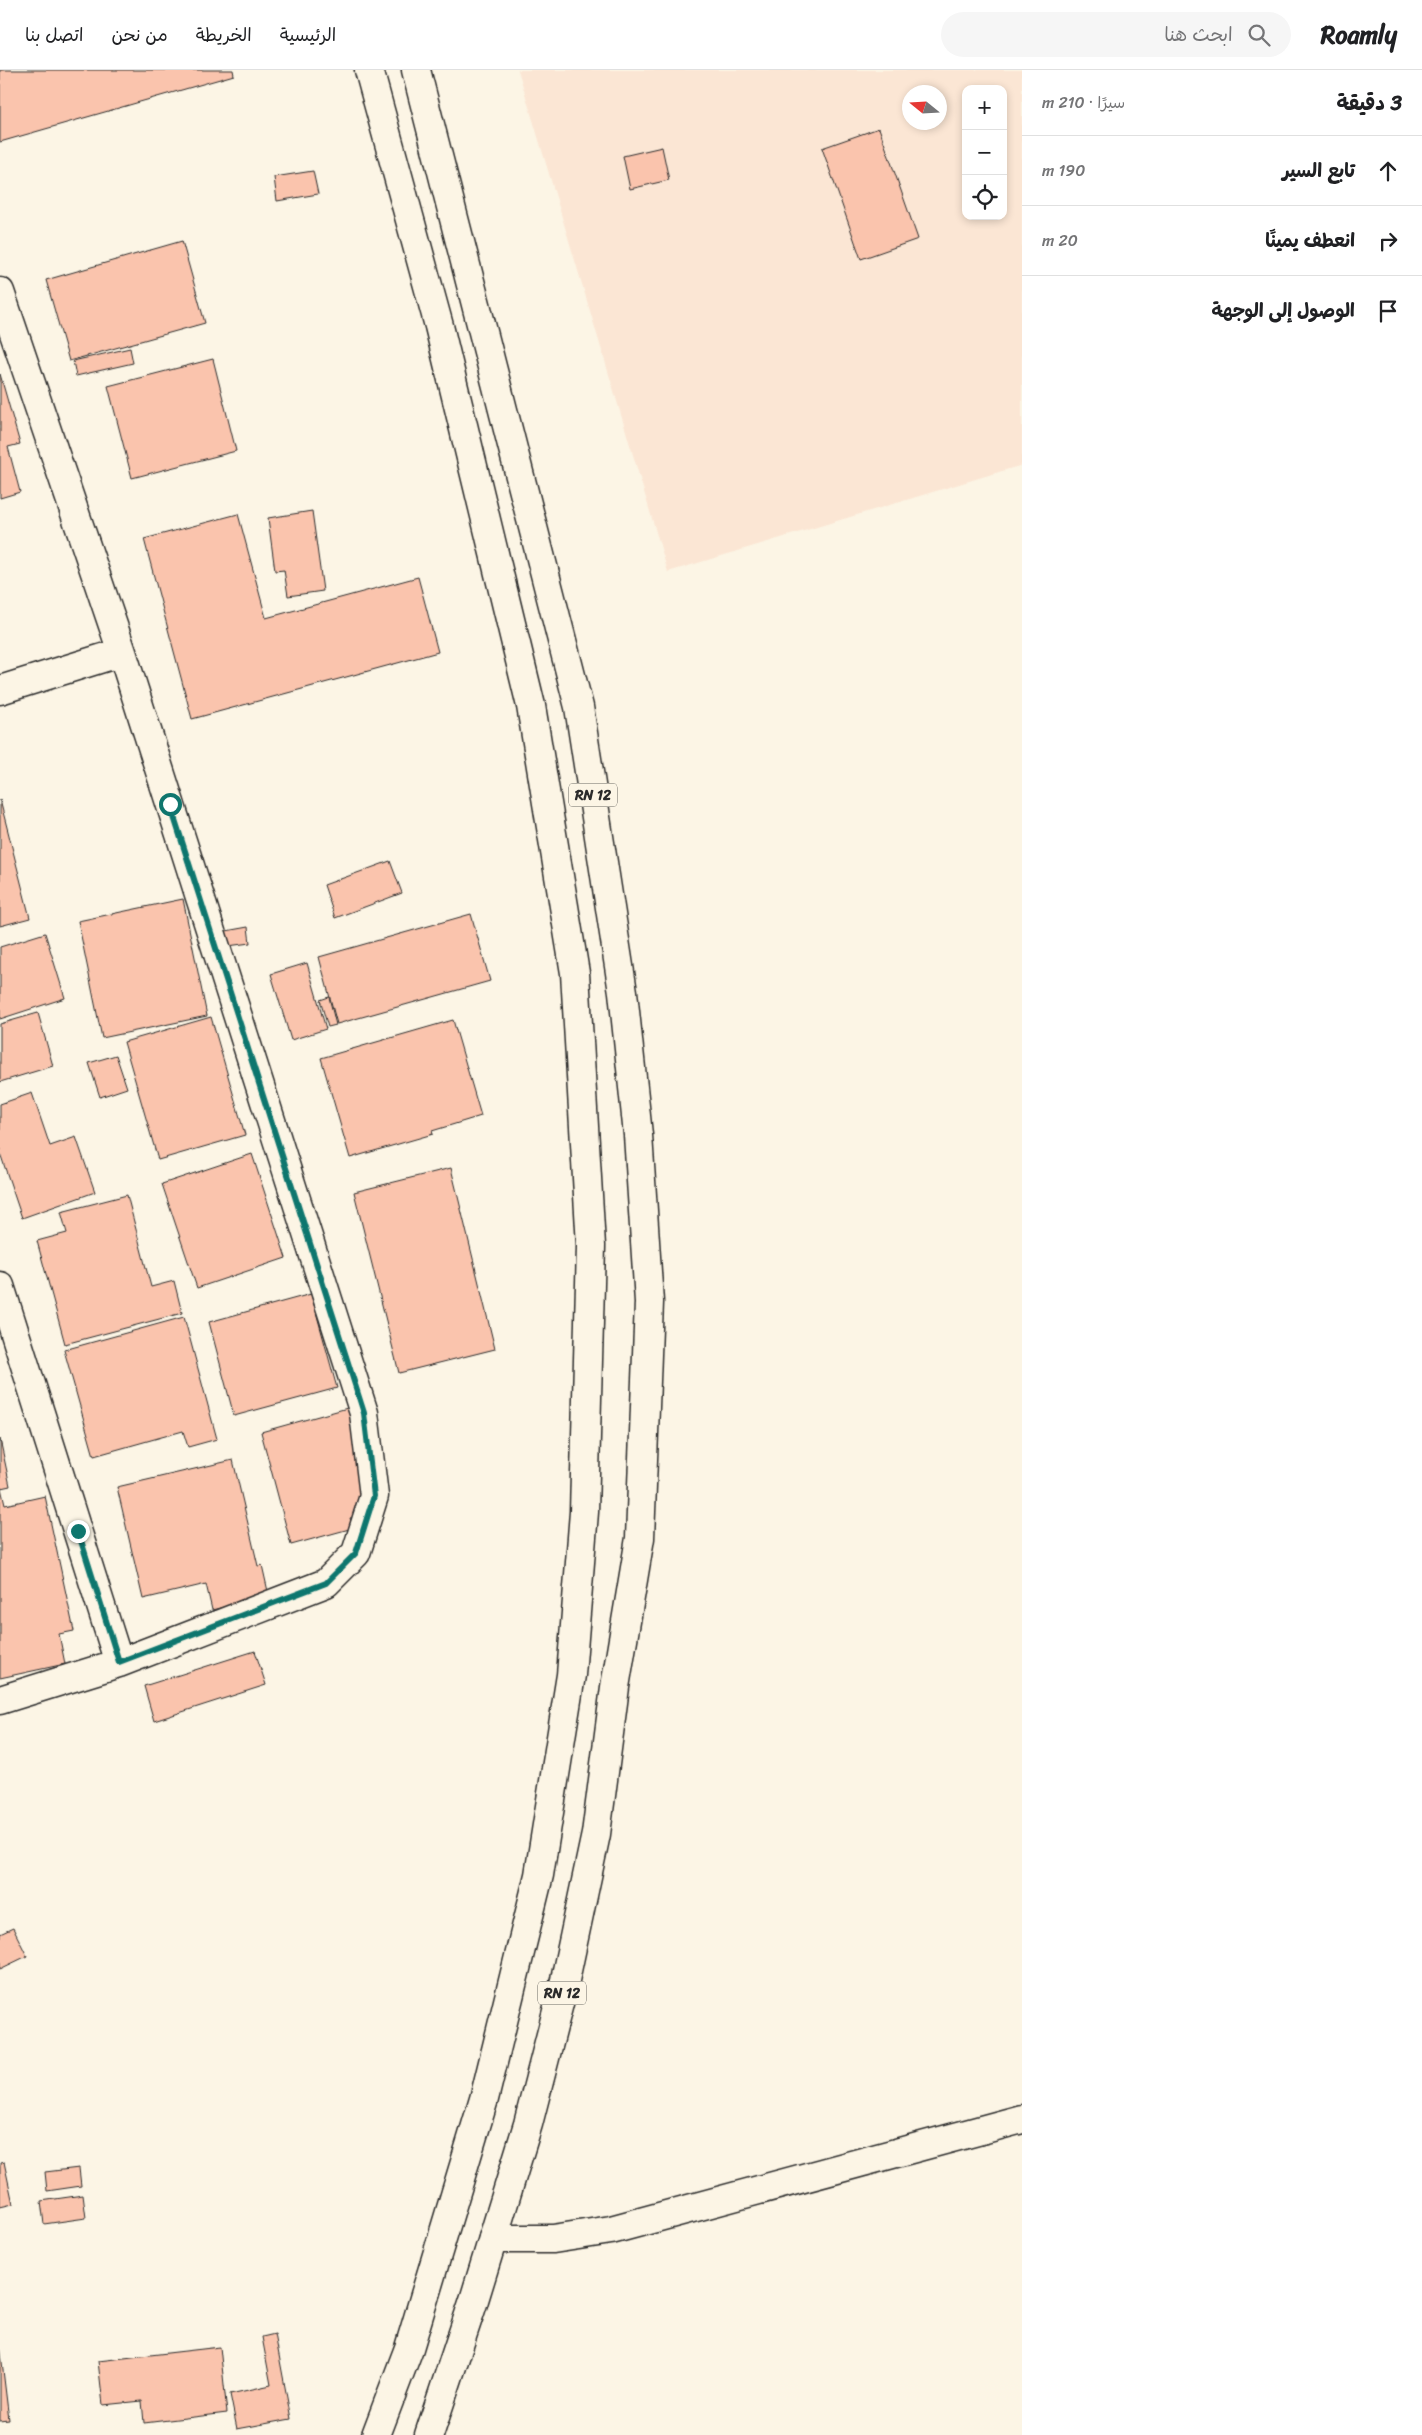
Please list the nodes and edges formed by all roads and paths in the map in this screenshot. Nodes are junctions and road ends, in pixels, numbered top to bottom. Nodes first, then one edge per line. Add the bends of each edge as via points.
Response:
1 (369, 70) edge
2 (416, 70) edge
3 (0, 292) edge
4 (122, 652) junction
5 (0, 690) edge
6 (0, 1286) edge
7 (119, 1662) junction
8 (0, 1700) edge
9 (1022, 2120) edge
10 (493, 2239) junction
11 (376, 2435) edge
12 (429, 2435) edge

1 - 11 main road via 440,326 531,706 575,973 591,1246 584,1512 571,1675 539,1875 484,2099 409,2348
2 - 10 main road, RN 12 via 579,707 622,992 638,1136 649,1302 640,1538 596,1834 565,1980 528,2124
3 - 4 main road
4 - 5 main road
4 - 7 main road via 364,1413 374,1496 356,1553 326,1583
6 - 7 main road
7 - 8 main road
9 - 10 main road via 611,2230 554,2239
10 - 12 main road, RN 12

